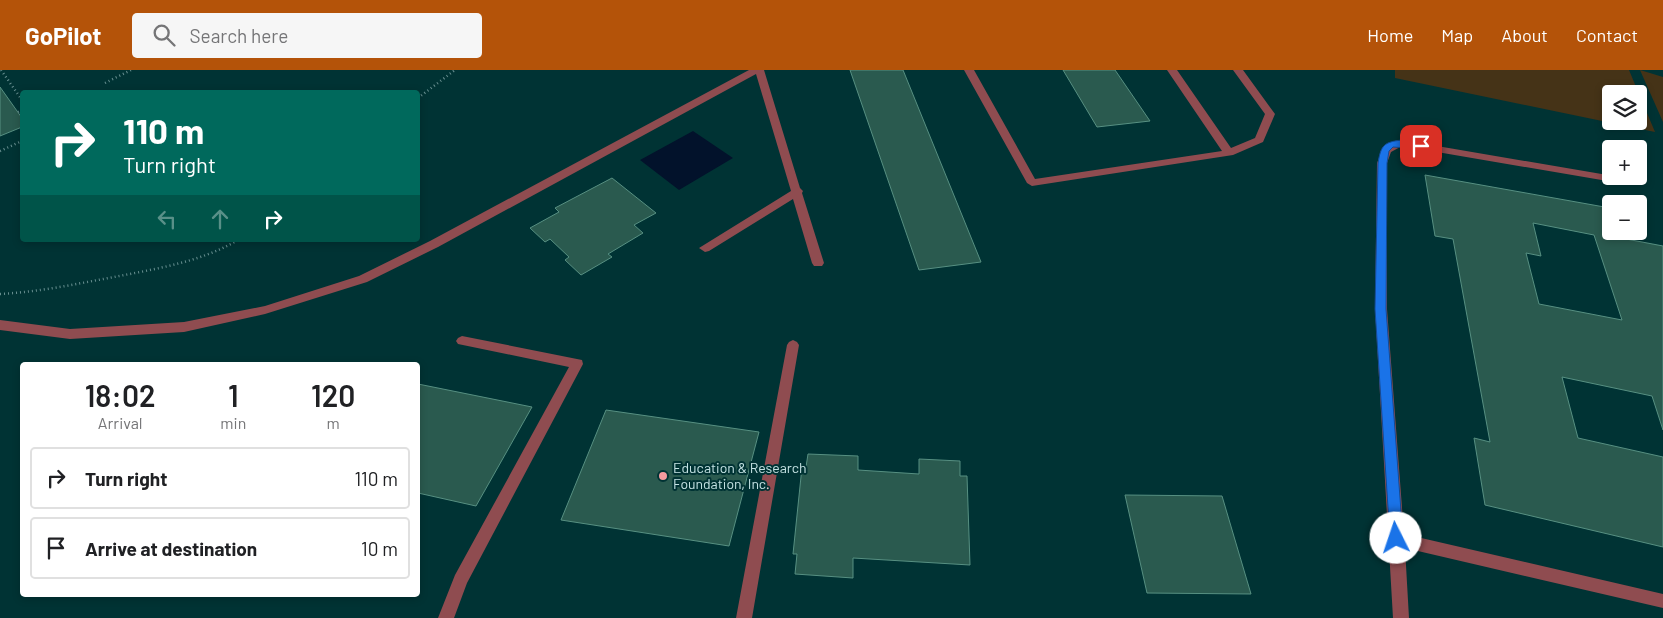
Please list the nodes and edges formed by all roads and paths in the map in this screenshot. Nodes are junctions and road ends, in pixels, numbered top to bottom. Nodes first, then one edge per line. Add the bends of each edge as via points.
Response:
1 (1, 70) edge
2 (131, 70) edge
3 (455, 70) edge
4 (758, 70) edge
5 (969, 70) edge
6 (1172, 70) edge
7 (1238, 70) edge
8 (105, 83) dead end
9 (420, 96) edge
10 (20, 97) edge
11 (20, 142) edge
12 (0, 151) edge
13 (1229, 153) junction
14 (1602, 177) edge
15 (798, 191) junction
16 (235, 242) edge
17 (705, 248) dead end
18 (818, 263) dead end
19 (0, 294) edge
20 (0, 325) edge
21 (462, 342) dead end
22 (793, 345) dead end
23 (1396, 538) junction
24 (1663, 601) edge
25 (446, 618) edge
26 (744, 618) edge
27 (1401, 618) edge

1 - 10 path
2 - 8 path
3 - 9 path
4 - 15 lane
4 - 20 lane via 363,279 265,310 184,327 70,334
5 - 13 lane via 1032,183
6 - 13 lane
7 - 13 lane via 1270,114 1259,140
11 - 12 path
14 - 23 lane via 1402,143 1384,150 1380,309
15 - 17 lane
15 - 18 lane
16 - 19 path via 223,249 164,267 34,292
21 - 25 lane via 577,364 460,580
22 - 26 lane
23 - 24 lane
23 - 27 lane

